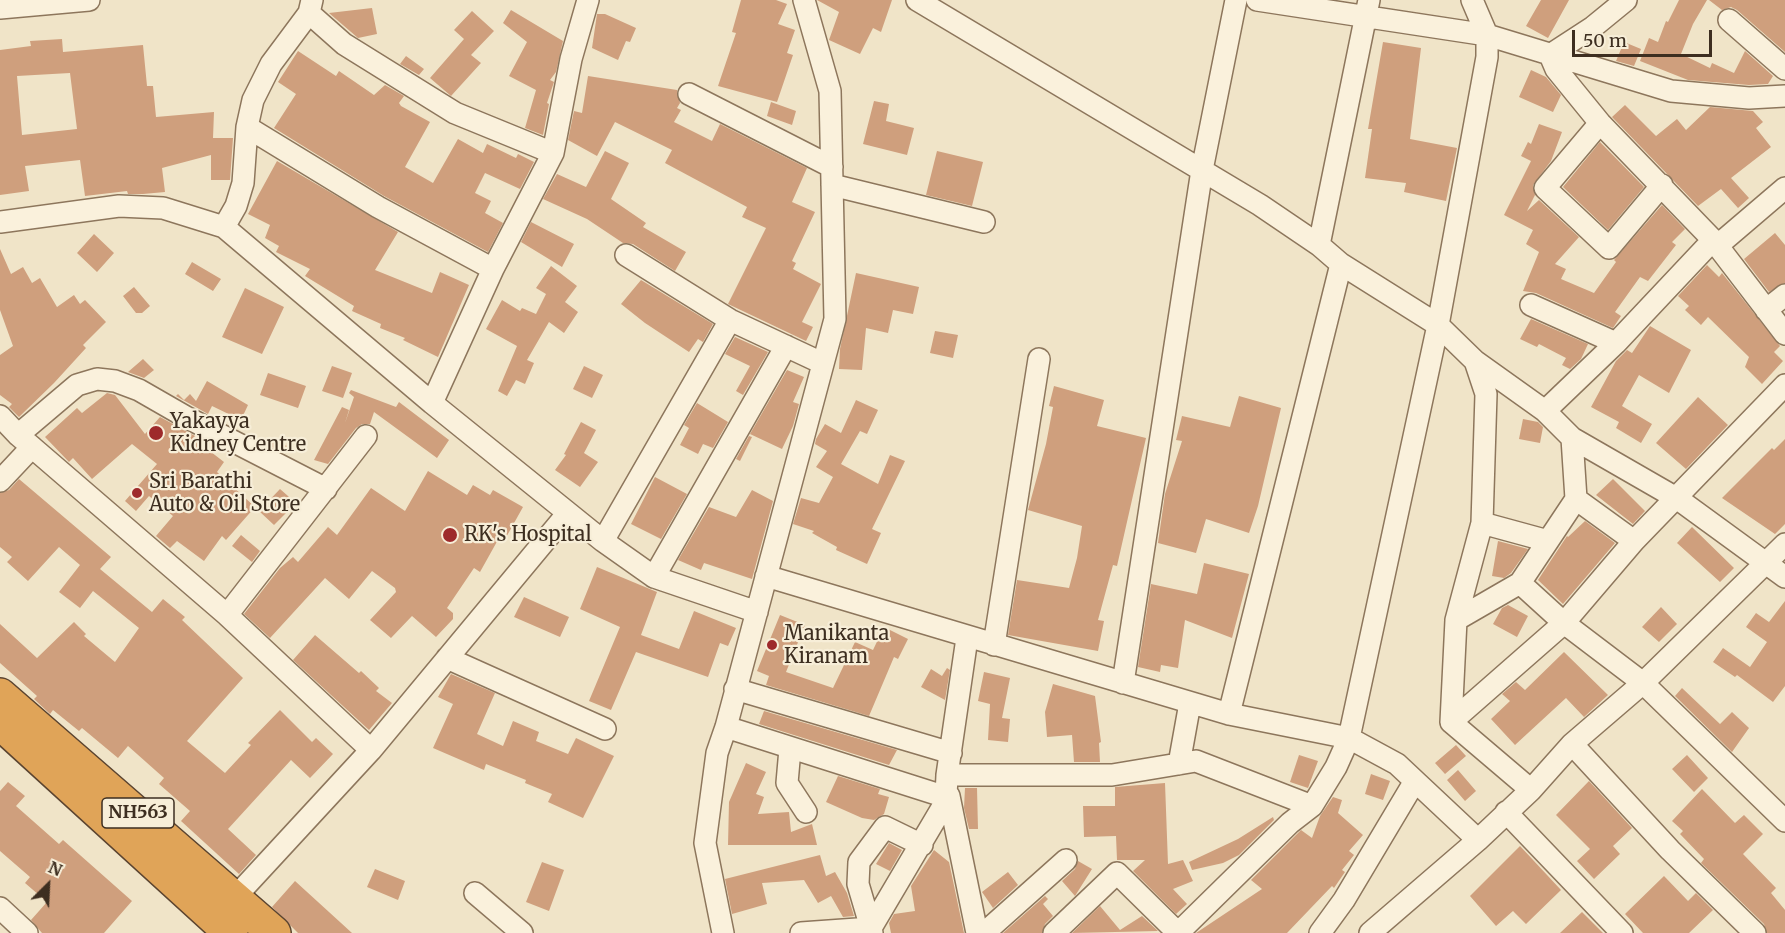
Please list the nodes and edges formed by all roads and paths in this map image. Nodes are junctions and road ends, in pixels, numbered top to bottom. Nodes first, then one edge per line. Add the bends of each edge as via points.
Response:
1 (89, 0) edge
2 (588, 0) edge
3 (804, 0) edge
4 (917, 0) edge
5 (1236, 0) edge
6 (1257, 0) edge
7 (1473, 0) edge
8 (1626, 0) edge
9 (311, 7) edge
10 (0, 9) edge
11 (1368, 9) edge
12 (1729, 20) dead end
13 (1487, 35) junction
14 (1550, 55) junction
15 (1785, 69) edge
16 (689, 94) dead end
17 (1785, 96) edge
18 (1600, 123) junction
19 (247, 127) junction
20 (553, 153) junction
21 (1202, 170) junction
22 (832, 176) junction
23 (1662, 185) junction
24 (1785, 188) edge
25 (0, 222) edge
26 (984, 222) dead end
27 (224, 227) junction
28 (1715, 243) junction
29 (1319, 245) junction
30 (626, 255) dead end
31 (1341, 264) junction
32 (493, 269) junction
33 (1785, 295) edge
34 (1531, 306) dead end
35 (1766, 310) junction
36 (730, 320) junction
37 (1438, 325) junction
38 (1785, 334) edge
39 (1616, 343) junction
40 (786, 346) junction
41 (1039, 359) dead end
42 (1475, 361) junction
43 (822, 363) junction
44 (1785, 385) edge
45 (432, 403) junction
46 (1545, 411) junction
47 (0, 416) edge
48 (366, 436) dead end
49 (1572, 438) junction
50 (25, 441) junction
51 (0, 481) edge
52 (326, 489) junction
53 (1576, 499) junction
54 (1678, 499) junction
55 (568, 513) junction
56 (1482, 523) junction
57 (603, 541) junction
58 (1548, 542) junction
59 (1634, 542) junction
60 (1785, 544) edge
61 (1763, 562) junction
62 (766, 576) junction
63 (654, 577) junction
64 (1785, 578) edge
65 (1520, 583) junction
66 (757, 612) junction
67 (227, 615) junction
68 (1456, 620) junction
69 (1564, 623) junction
70 (967, 638) junction
71 (994, 645) junction
72 (447, 658) junction
73 (1643, 682) junction
74 (1123, 683) junction
75 (735, 689) junction
76 (0, 695) edge
77 (1190, 703) junction
78 (1229, 714) junction
79 (1451, 722) junction
80 (0, 723) edge
81 (726, 727) junction
82 (605, 729) dead end
83 (1349, 738) junction
84 (1572, 744) junction
85 (790, 749) junction
86 (371, 750) junction
87 (951, 753) junction
88 (1179, 764) junction
89 (1415, 781) junction
90 (947, 790) junction
91 (1531, 790) junction
92 (1312, 807) junction
93 (806, 812) dead end
94 (1506, 812) junction
95 (1785, 821) edge
96 (1478, 840) junction
97 (922, 845) junction
98 (1066, 860) dead end
99 (475, 892) dead end
100 (0, 908) edge
101 (227, 916) edge
102 (872, 931) edge
103 (988, 931) edge
104 (27, 933) edge
105 (274, 933) edge
106 (522, 933) edge
107 (723, 933) edge
108 (801, 933) edge
109 (1054, 933) edge
110 (1320, 933) edge
111 (1370, 933) edge
112 (1622, 933) edge
113 (1755, 933) edge

1 - 10 street
2 - 20 street via 571,59
3 - 22 street via 830,91
4 - 21 street
5 - 21 street
6 - 11 street
7 - 13 street
8 - 14 street
9 - 19 street via 271,64 253,100
9 - 20 street via 344,44 455,113
11 - 13 street
11 - 29 street
12 - 15 street
13 - 14 street
13 - 37 street via 1487,57
14 - 17 street via 1671,91 1749,98
14 - 18 street via 1556,69
16 - 22 street
18 - 23 street
18 - 23 street via 1545,188 1609,248
19 - 27 street via 243,183
19 - 32 street via 378,207
20 - 32 street
21 - 29 street
21 - 74 street
22 - 26 street
22 - 43 street via 835,319
23 - 28 street
24 - 28 street
25 - 27 street via 119,206 163,208
27 - 45 street
28 - 35 street
28 - 39 street
29 - 31 street
30 - 36 street
31 - 37 street
31 - 78 street
32 - 45 street
33 - 35 street
34 - 39 street
35 - 38 street
36 - 40 street
36 - 57 street
37 - 42 street
37 - 83 street
39 - 46 street
40 - 43 street
40 - 63 street
41 - 71 street
42 - 46 street
42 - 56 street via 1486,394
43 - 62 street
44 - 54 street
45 - 55 street
46 - 49 street
47 - 50 street
48 - 52 street
49 - 53 street
49 - 54 street
50 - 51 street
50 - 52 street via 76,385 97,379 116,381
50 - 67 street
52 - 67 street
53 - 58 street
53 - 59 street
54 - 59 street
54 - 61 street
55 - 57 street
55 - 72 street
56 - 58 street
56 - 68 street
57 - 63 street
58 - 65 street
59 - 69 street
60 - 61 street
61 - 64 street
61 - 73 street
62 - 66 street
62 - 70 street
63 - 66 street
65 - 68 street
65 - 69 street
66 - 75 street
67 - 86 street
68 - 79 street
69 - 73 street
69 - 79 street
70 - 71 street
70 - 87 street
71 - 74 street
72 - 82 street
72 - 86 street
73 - 84 street
73 - 95 street
74 - 77 street
75 - 81 street
75 - 87 street
76 - 101 highway, NH563
77 - 78 street
77 - 88 street
78 - 83 street
79 - 91 street
80 - 101 highway, NH563
81 - 85 street
81 - 107 street via 717,753 705,843
83 - 89 street via 1397,764
83 - 92 street
84 - 91 street
84 - 113 street via 1670,850
85 - 90 street
85 - 93 street via 787,783
86 - 101 street
87 - 90 street
88 - 90 street via 1112,775
88 - 92 street via 1196,761
89 - 96 street
89 - 110 street
90 - 97 street
90 - 103 street via 971,904
91 - 94 street
92 - 109 street via 1290,823 1178,933 1117,873
94 - 96 street
94 - 112 street
96 - 111 street
97 - 102 street
97 - 102 street via 885,827 859,862 858,884
98 - 103 street
99 - 106 street
100 - 104 street
101 - 105 highway, NH563
102 - 108 street

